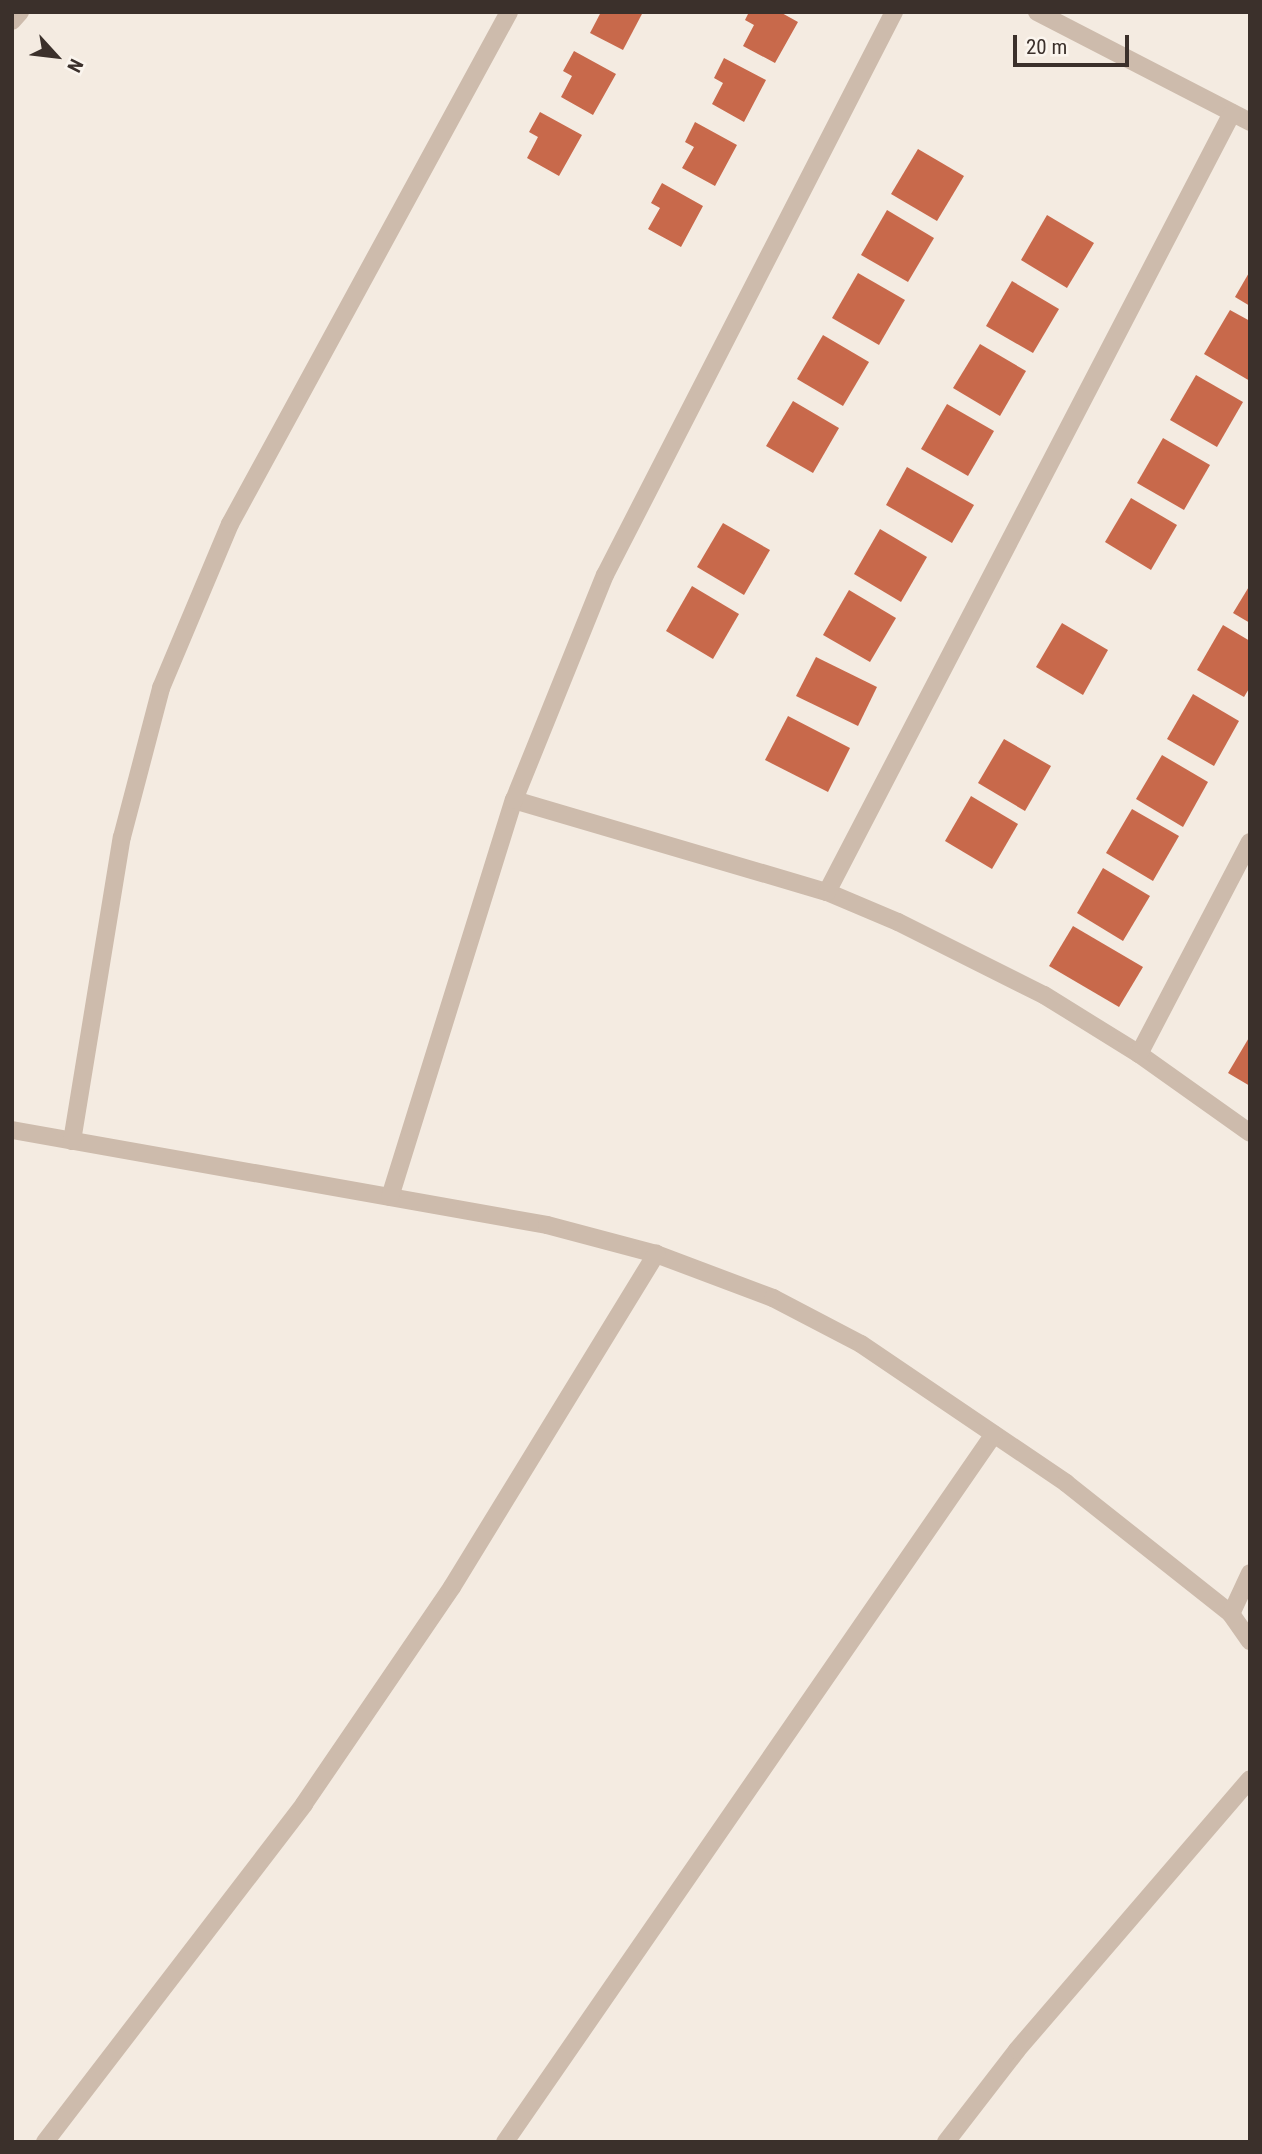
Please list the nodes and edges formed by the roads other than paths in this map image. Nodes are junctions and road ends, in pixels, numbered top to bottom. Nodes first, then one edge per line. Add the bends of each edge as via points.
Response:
1 (20, 12) edge
2 (509, 12) edge
3 (894, 12) edge
4 (1037, 12) edge
5 (12, 21) edge
6 (1232, 113) junction
7 (1250, 122) edge
8 (514, 800) junction
9 (1250, 842) edge
10 (827, 892) junction
11 (1139, 1054) junction
12 (12, 1130) edge
13 (1250, 1133) edge
14 (72, 1141) junction
15 (390, 1197) junction
16 (656, 1254) junction
17 (994, 1434) junction
18 (1250, 1573) edge
19 (1231, 1614) junction
20 (1250, 1641) edge
21 (1250, 1779) edge
22 (45, 2142) edge
23 (505, 2142) edge
24 (946, 2142) edge

1 - 5 street
2 - 14 street via 230,524 161,688 122,837
3 - 8 street via 605,575
4 - 6 street
6 - 7 street
6 - 10 street
8 - 10 street
8 - 15 street
9 - 11 street
10 - 11 street via 1044,995
11 - 13 street
12 - 14 street
14 - 15 street
15 - 16 street via 547,1225
16 - 17 street via 774,1298 861,1344
16 - 22 street via 452,1587 312,1793
17 - 19 street via 1143,1539
17 - 23 street
18 - 19 street
19 - 20 street
21 - 24 street via 1017,2050

